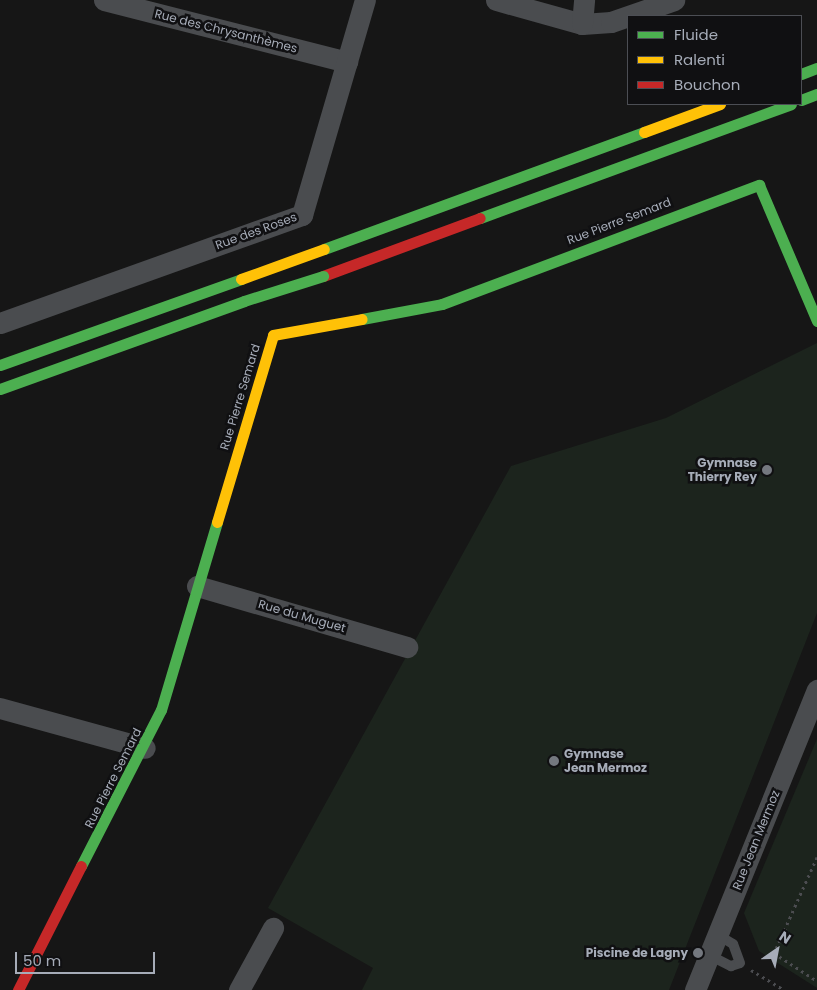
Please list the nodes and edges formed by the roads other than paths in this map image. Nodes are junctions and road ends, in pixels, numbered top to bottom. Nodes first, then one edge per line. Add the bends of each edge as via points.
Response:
1 (104, 0) edge
2 (365, 0) edge
3 (496, 0) edge
4 (584, 0) edge
5 (674, 0) edge
6 (630, 15) edge
7 (627, 16) edge
8 (582, 24) junction
9 (347, 62) junction
10 (817, 68) edge
11 (802, 74) edge
12 (817, 94) edge
13 (802, 100) edge
14 (717, 105) edge
15 (788, 105) edge
16 (817, 321) edge
17 (0, 323) edge
18 (0, 365) edge
19 (0, 389) edge
20 (197, 586) junction
21 (407, 647) dead end
22 (817, 690) edge
23 (0, 708) edge
24 (145, 748) junction
25 (273, 928) dead end
26 (718, 935) junction
27 (709, 955) junction
28 (18, 990) edge
29 (239, 990) edge
30 (695, 990) edge

1 - 9 street, Rue des Chrysanthèmes
2 - 9 street, Rue des Roses
3 - 8 street
4 - 8 street
5 - 6 street
7 - 8 street via 610,22
9 - 17 street, Rue des Roses via 302,215
10 - 11 main road
12 - 13 main road
14 - 18 main road, bridge
15 - 19 main road, bridge via 323,276
16 - 20 main road, Rue Pierre Semard via 759,185 442,304 274,335
20 - 21 street, Rue du Muguet
20 - 24 main road, Rue Pierre Semard via 161,710
22 - 26 street, Rue Jean Mermoz
23 - 24 street
24 - 28 main road, Rue Pierre Semard
25 - 29 street
26 - 27 street, Rue Jean Mermoz
26 - 27 lane via 733,944 740,962 731,966
27 - 30 street, Rue Jean Mermoz

